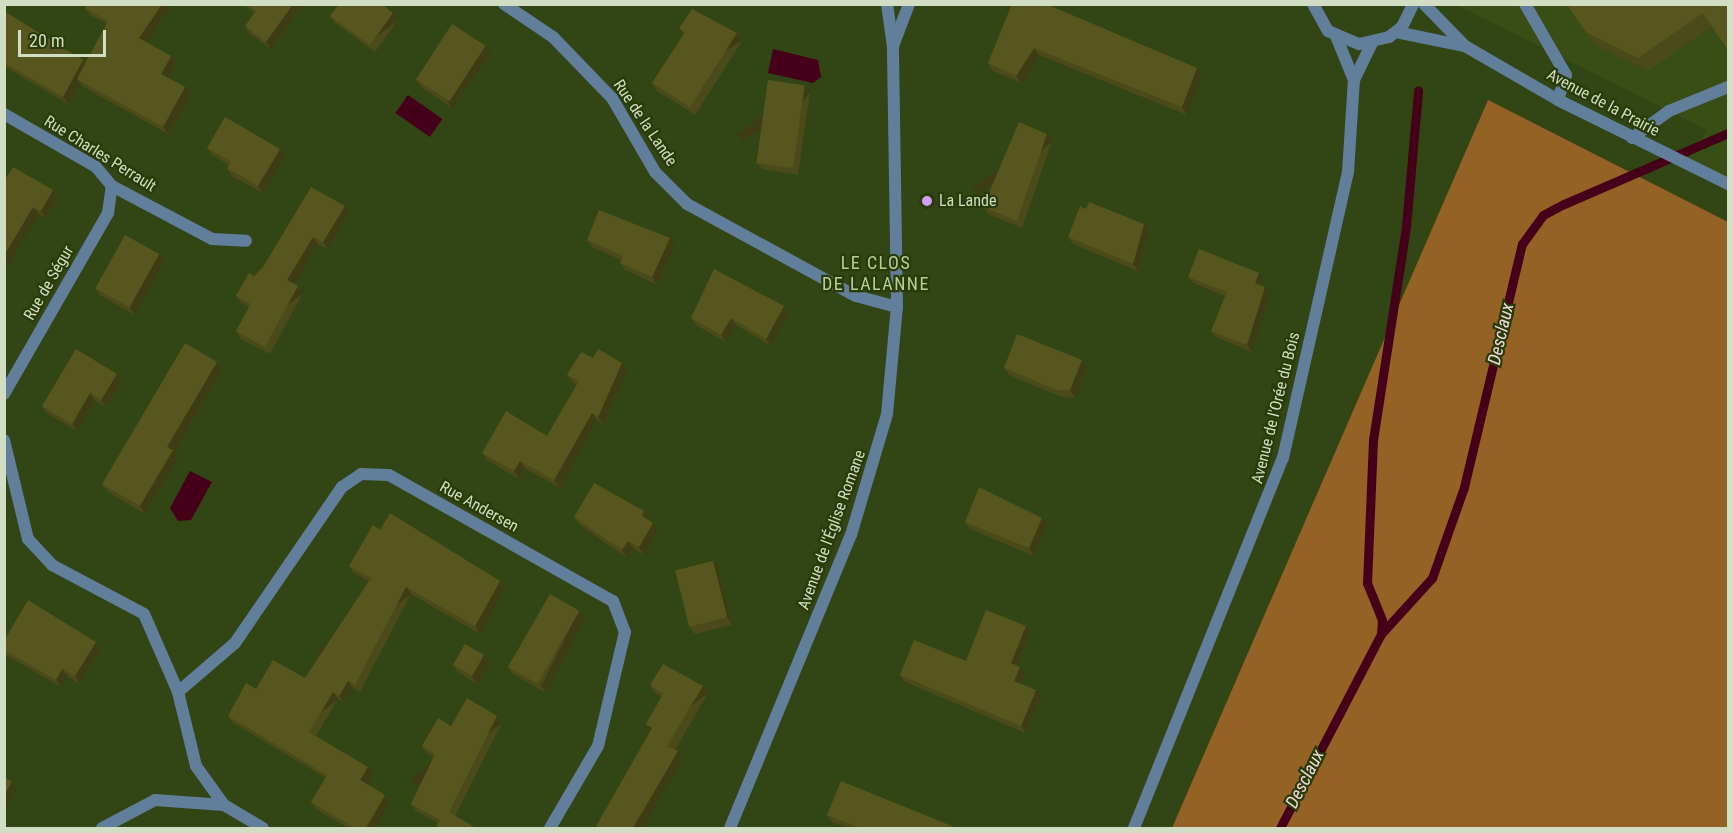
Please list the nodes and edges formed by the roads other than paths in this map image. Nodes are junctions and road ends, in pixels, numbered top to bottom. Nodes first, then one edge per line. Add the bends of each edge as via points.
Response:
1 (504, 4) edge
2 (886, 4) edge
3 (909, 4) edge
4 (1312, 4) edge
5 (1413, 4) edge
6 (1424, 4) edge
7 (1525, 4) edge
8 (1396, 32) junction
9 (1336, 36) junction
10 (1372, 43) junction
11 (1465, 46) junction
12 (893, 47) junction
13 (1354, 80) junction
14 (1728, 87) edge
15 (1558, 100) junction
16 (4, 114) edge
17 (1632, 138) junction
18 (1728, 184) edge
19 (112, 186) junction
20 (246, 241) dead end
21 (897, 307) junction
22 (4, 394) edge
23 (4, 441) edge
24 (178, 692) junction
25 (224, 805) junction
26 (102, 828) edge
27 (263, 828) edge
28 (550, 828) edge
29 (730, 828) edge
30 (1134, 828) edge

1 - 21 street, Rue de la Lande via 553,37 612,98 656,172 687,204 856,296
2 - 12 street, Avenue de l'Église Romane
3 - 12 street, Avenue de l'Église Romane
4 - 9 street
5 - 8 street
6 - 11 street, Avenue de la Prairie
7 - 15 street via 1566,75
8 - 10 street
8 - 11 street, Avenue de la Prairie
9 - 10 street
9 - 13 street
10 - 13 street
11 - 15 street, Avenue de la Prairie
12 - 21 street, Avenue de l'Église Romane
13 - 30 street, Avenue de l'Orée du Bois via 1348,172 1283,458
14 - 17 street via 1669,111
15 - 17 street, Avenue de la Prairie
16 - 19 street, Rue Charles Perrault via 96,167
17 - 18 street, Avenue de la Prairie
19 - 20 street, Rue Charles Perrault via 212,239
19 - 22 street, Rue de Ségur via 108,213
21 - 29 street, Avenue de l'Église Romane via 887,414 870,480
23 - 24 street via 28,539 52,565 144,614
24 - 25 street via 196,766
24 - 28 street, Rue Andersen via 235,643 342,487 361,474 389,475 613,601 625,632 598,746
25 - 26 street via 155,800
25 - 27 street

